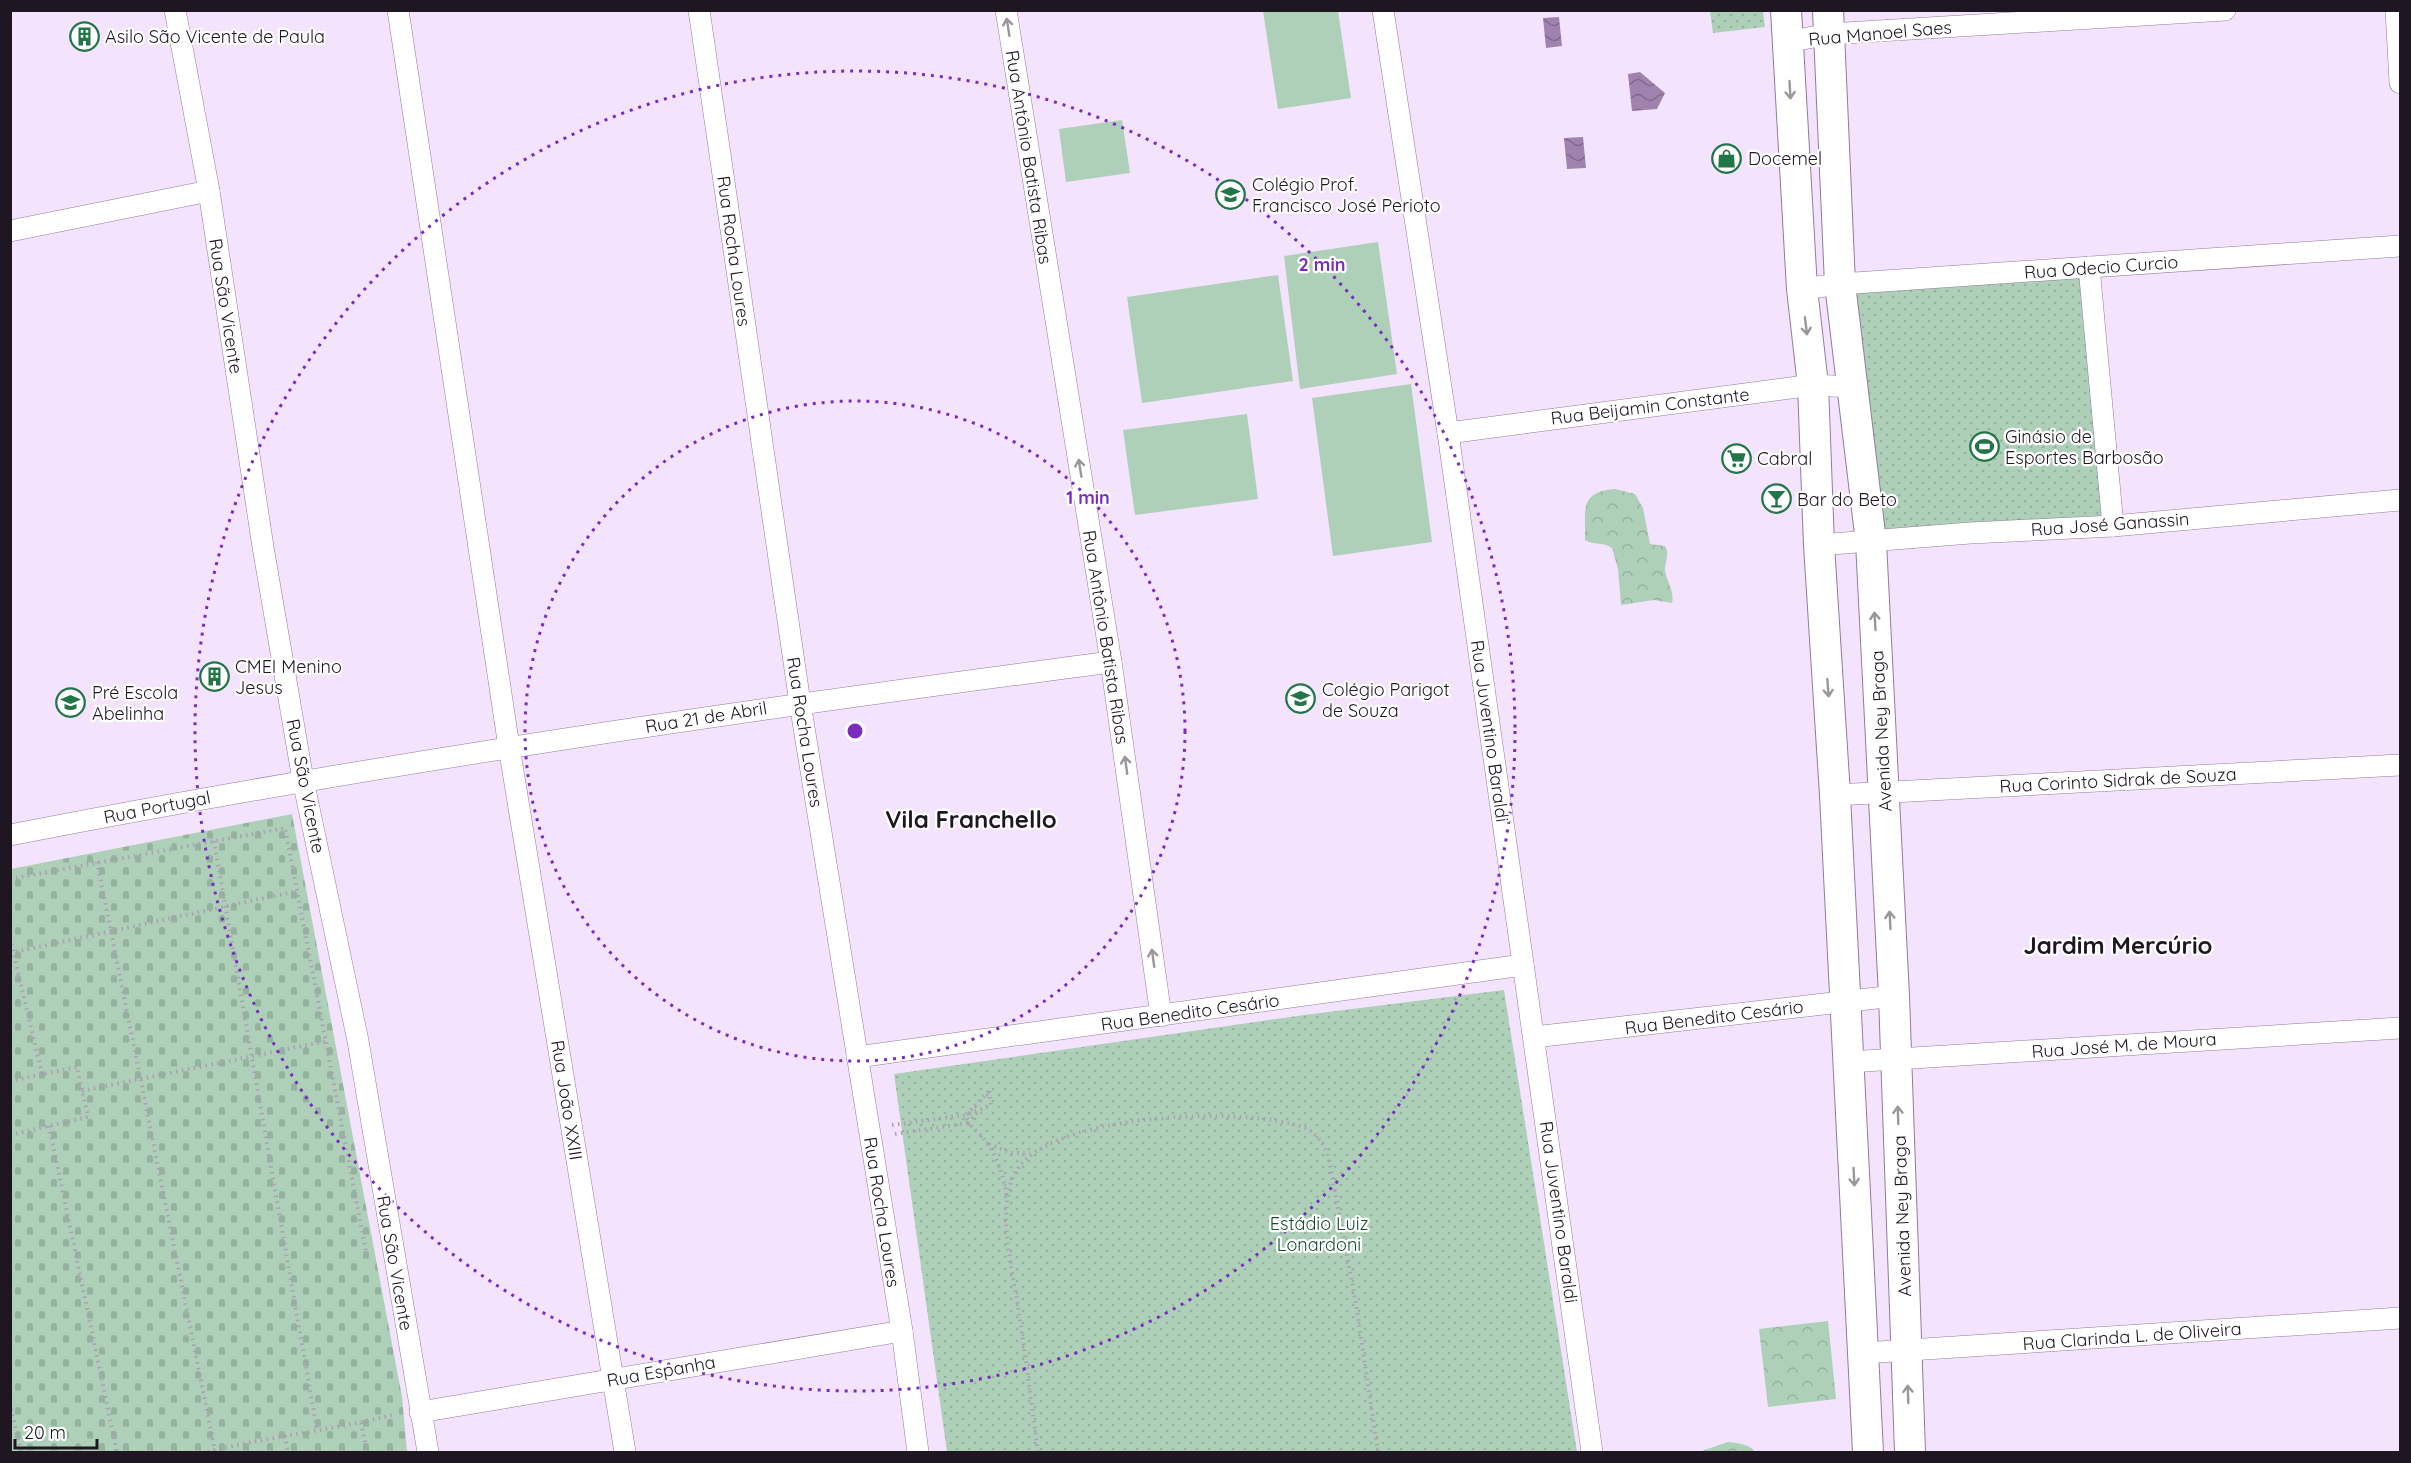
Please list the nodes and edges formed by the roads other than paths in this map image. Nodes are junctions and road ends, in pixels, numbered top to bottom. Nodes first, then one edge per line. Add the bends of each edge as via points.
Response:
1 (175, 10) edge
2 (398, 10) edge
3 (699, 10) edge
4 (1006, 10) edge
5 (1383, 10) edge
6 (1786, 10) edge
7 (2224, 10) edge
8 (2396, 10) edge
9 (1829, 22) edge
10 (1787, 42) junction
11 (2400, 83) edge
12 (209, 191) junction
13 (10, 231) edge
14 (2400, 246) edge
15 (2089, 267) junction
16 (1840, 284) junction
17 (1802, 289) junction
18 (1813, 385) junction
19 (1852, 387) junction
20 (1448, 433) junction
21 (2400, 500) edge
22 (2113, 526) junction
23 (1871, 542) junction
24 (1818, 545) junction
25 (1111, 662) junction
26 (800, 703) junction
27 (509, 747) junction
28 (2400, 765) edge
29 (303, 780) junction
30 (1884, 793) junction
31 (1835, 795) junction
32 (10, 835) edge
33 (1523, 965) junction
34 (1894, 996) junction
35 (1845, 1002) junction
36 (1161, 1016) junction
37 (2400, 1028) edge
38 (1534, 1037) junction
39 (857, 1057) junction
40 (1896, 1059) junction
41 (1848, 1062) junction
42 (2400, 1318) edge
43 (902, 1330) junction
44 (1907, 1350) junction
45 (1863, 1353) junction
46 (613, 1379) junction
47 (420, 1412) junction
48 (428, 1452) edge
49 (625, 1452) edge
50 (918, 1452) edge
51 (1592, 1452) edge
52 (1868, 1452) edge
53 (1911, 1452) edge

1 - 12 street, Rua São Vicente
2 - 27 street, Rua João XXIII
3 - 26 street, Rua Rocha Loures
25 -> 4 street, Rua Antônio Batista Ribas
5 - 20 street, Rua Juventino Baraldi
6 - 10 street
7 - 9 street, Rua Manoel Saes
8 - 11 street
9 - 10 street, Rua Manoel Saes
9 - 16 street, Avenida Ney Braga
10 -> 17 street
12 - 13 street
12 - 29 street, Rua São Vicente
14 - 15 street, Rua Odecio Curcio
15 - 16 street, Rua Odecio Curcio
15 - 22 street
16 - 17 street, Rua Odecio Curcio
16 - 19 street, Avenida Ney Braga
17 -> 18 street
18 - 19 street, Rua Beijamin Constante
18 - 20 street, Rua Beijamin Constante
18 - 24 street
19 - 23 street, Avenida Ney Braga
20 - 33 street, Rua Juventino Baraldi
21 - 22 street, Rua José Ganassin
22 - 23 street, Rua José Ganassin
23 - 24 street, Rua José Ganassin
30 -> 23 street, Avenida Ney Braga
24 -> 31 street
25 - 26 street, Rua 21 de Abril
36 -> 25 street, Rua Antônio Batista Ribas
26 - 27 street, Rua 21 de Abril
26 - 39 street, Rua Rocha Loures
27 - 29 street, Rua 21 de Abril
27 - 46 street, Rua João XXIII
28 - 30 street, Rua Corinto Sidrak de Souza
29 - 32 street, Rua Portugal
29 - 47 street, Rua São Vicente via 358,1041
30 - 31 street, Rua Corinto Sidrak de Souza
34 -> 30 street, Avenida Ney Braga
31 - 35 street
33 - 36 street, Rua Benedito Cesário
33 - 38 street, Rua Juventino Baraldi
34 - 35 street, Rua Benedito Cesário
34 - 40 street, Avenida Ney Braga
35 - 38 street, Rua Benedito Cesário
35 - 41 street
36 - 39 street, Rua Benedito Cesário
37 - 40 street, Rua José M. de Moura
38 - 51 street, Rua Juventino Baraldi
39 - 43 street, Rua Rocha Loures
40 - 41 street, Rua José M. de Moura
44 -> 40 street, Avenida Ney Braga
41 -> 45 street
42 - 44 street, Rua Clarinda L. de Oliveira
43 - 46 street, Rua Espanha
43 - 50 street, Rua Rocha Loures
44 - 45 street, Rua Clarinda L. de Oliveira
53 -> 44 street, Avenida Ney Braga
45 - 52 street
46 - 47 street, Rua Espanha
46 - 49 street, Rua João XXIII
47 - 48 street, Rua São Vicente

